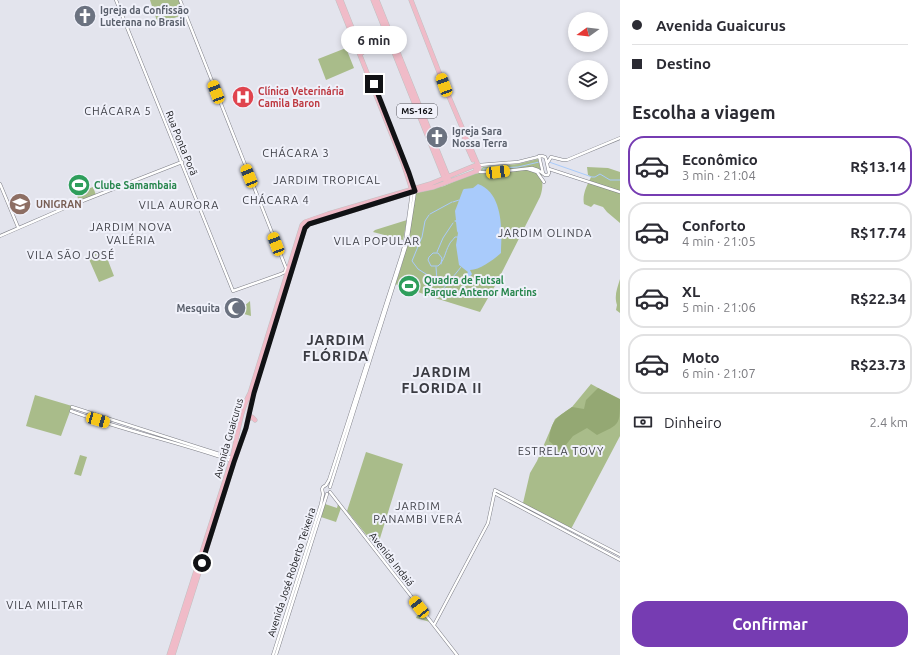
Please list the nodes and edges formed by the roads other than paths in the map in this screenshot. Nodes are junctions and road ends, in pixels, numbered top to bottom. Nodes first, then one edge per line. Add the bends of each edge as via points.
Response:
1 (116, 0) edge
2 (180, 0) edge
3 (338, 0) edge
4 (341, 0) edge
5 (373, 0) edge
6 (377, 0) edge
7 (411, 0) edge
8 (620, 138) edge
9 (539, 156) junction
10 (182, 162) junction
11 (547, 163) junction
12 (477, 167) junction
13 (525, 169) junction
14 (549, 169) junction
15 (543, 174) junction
16 (447, 180) junction
17 (544, 182) dead end
18 (0, 184) edge
19 (413, 190) junction
20 (620, 192) edge
21 (18, 227) junction
22 (1, 235) edge
23 (284, 262) junction
24 (292, 264) junction
25 (281, 274) junction
26 (286, 279) junction
27 (247, 399) junction
28 (252, 401) junction
29 (249, 419) junction
30 (255, 420) dead end
31 (239, 427) junction
32 (246, 428) junction
33 (233, 460) junction
34 (328, 486) junction
35 (495, 492) junction
36 (327, 493) junction
37 (620, 555) edge
38 (620, 560) edge
39 (434, 625) junction
40 (169, 655) edge
41 (173, 655) edge
42 (273, 655) edge
43 (276, 655) edge
44 (457, 655) edge

1 - 10 street, Rua Ponta Porã
2 - 23 street
3 - 19 main road
4 - 19 main road
5 - 16 main road, MS-162
6 - 16 main road, MS-162
7 - 12 main road
8 - 11 street via 563,160 552,158
9 - 11 street via 545,157
9 - 12 street via 518,162
9 - 15 street
10 - 21 street
10 - 25 street, Rua Ponta Porã via 233,292
11 - 14 street
12 - 13 street via 484,173
12 - 16 main road
13 - 15 street via 536,168
13 - 17 street via 537,172
14 - 15 street via 549,174
14 - 20 street
16 - 19 main road via 434,188
18 - 21 street
19 - 24 main road, Avenida Guaicurus via 305,222
19 - 34 street, Avenida José Roberto Teixeira via 407,243
21 - 22 street
23 - 24 street
23 - 25 street via 286,270
24 - 26 main road, Avenida Guaicurus
24 - 28 main road, Avenida Guaicurus
25 - 26 street
26 - 27 main road, Avenida Guaicurus
27 - 28 main road
27 - 31 main road, Avenida Guaicurus
28 - 29 main road, Avenida Guaicurus
29 - 30 main road via 252,417
29 - 32 main road, Avenida Guaicurus
31 - 32 main road via 241,432
31 - 33 main road, Avenida Guaicurus
32 - 33 main road, Avenida Guaicurus
33 - 33 street via 71,409 128,430
33 - 40 main road, Avenida Guaicurus
33 - 41 main road, Avenida Guaicurus
34 - 36 street, Avenida José Roberto Teixeira
34 - 36 street, Avenida José Roberto Teixeira via 322,489
35 - 37 street
35 - 38 street
35 - 39 street via 488,523
36 - 39 street, Avenida Indaiá
36 - 42 street, Avenida José Roberto Teixeira
36 - 43 street, Avenida José Roberto Teixeira
39 - 44 street, Avenida Indaiá

